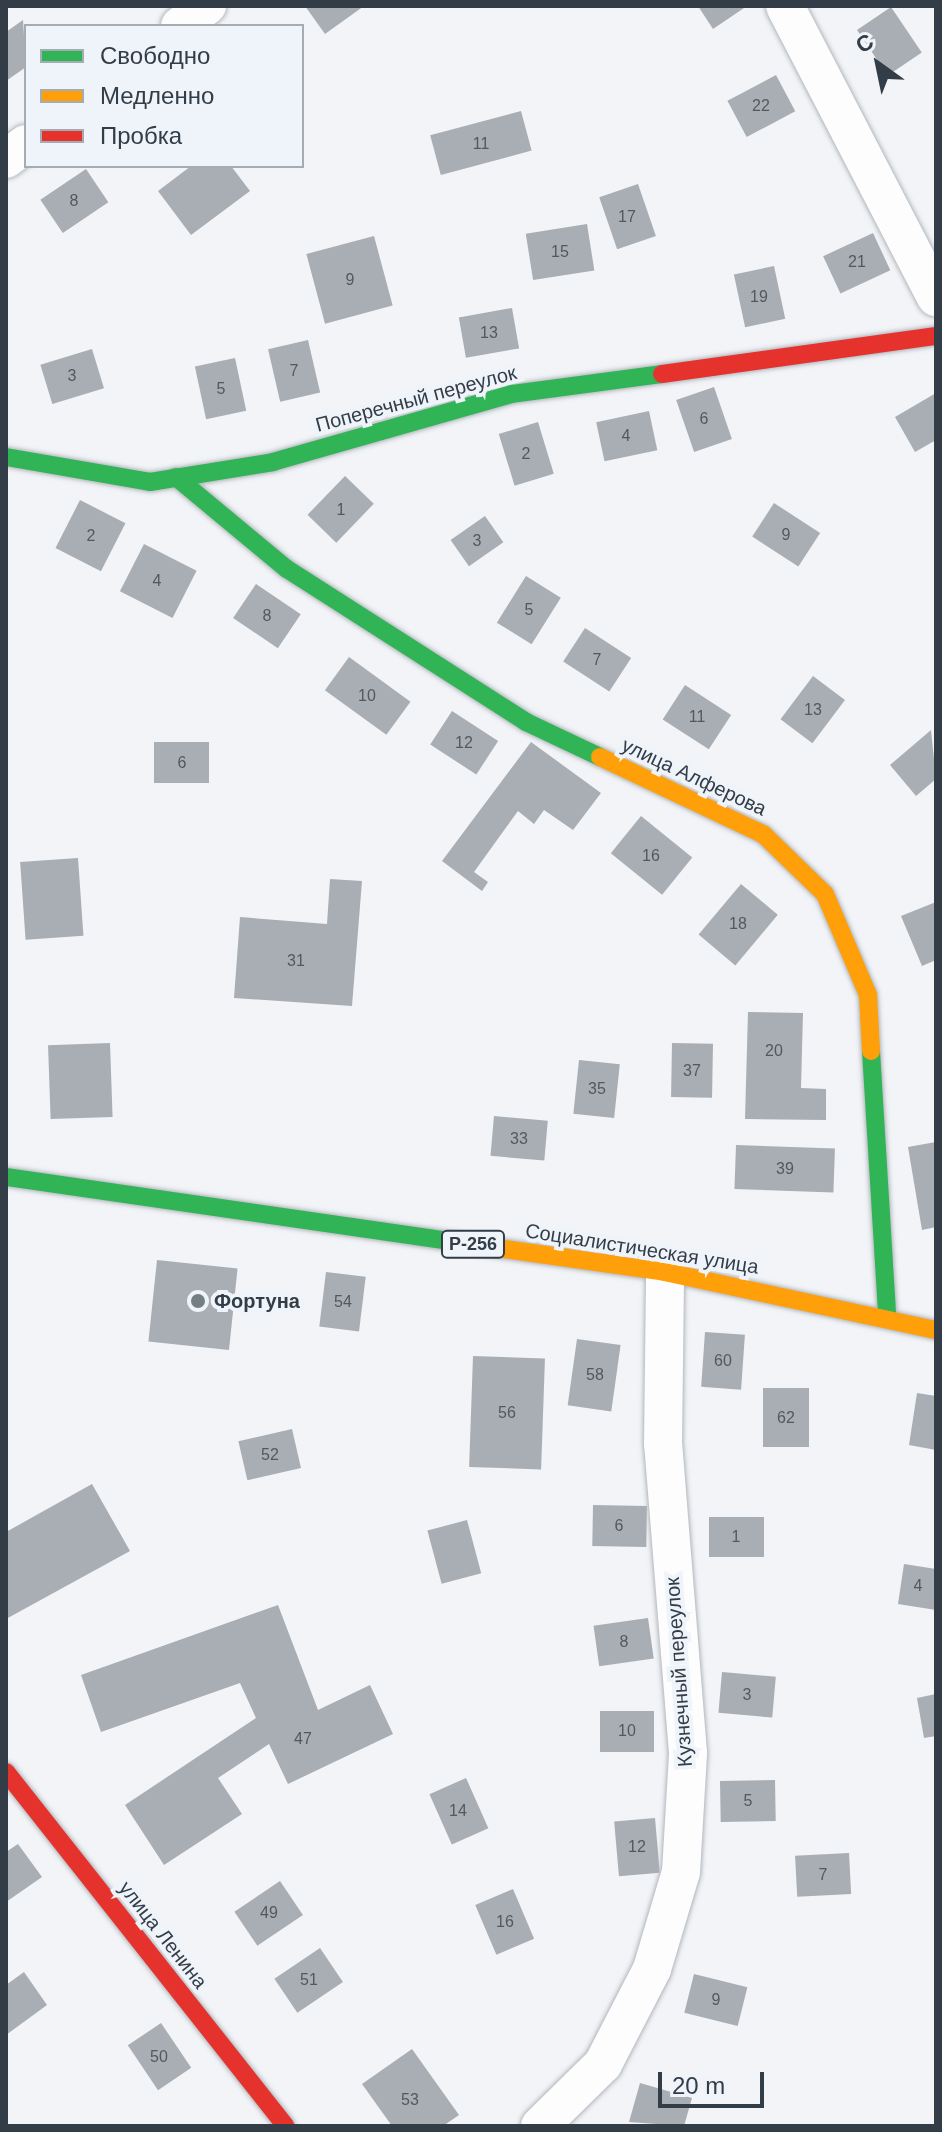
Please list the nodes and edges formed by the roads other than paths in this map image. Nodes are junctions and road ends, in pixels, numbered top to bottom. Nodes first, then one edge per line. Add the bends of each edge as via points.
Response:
1 (207, 6) edge
2 (793, 9) edge
3 (183, 24) edge
4 (24, 146) edge
5 (6, 159) edge
6 (936, 297) edge
7 (936, 336) edge
8 (6, 457) edge
9 (176, 477) junction
10 (6, 1177) edge
11 (665, 1272) junction
12 (887, 1314) junction
13 (936, 1330) edge
14 (6, 1772) edge
15 (286, 2126) edge
16 (540, 2126) edge

1 - 3 street
2 - 6 street
4 - 5 street
7 - 9 street, Поперечный переулок via 512,394 273,462
8 - 9 street, Поперечный переулок via 150,482
9 - 12 street, улица Алферова via 287,569 526,722 763,834 825,894 868,995
10 - 11 street, Социалистическая улица / Р-256
11 - 12 street, Социалистическая улица / Р-256
11 - 16 street, Кузнечный переулок via 663,1444 688,1753 681,1872 652,1969 603,2064
12 - 13 street, Социалистическая улица / Р-256
14 - 15 street, улица Ленина

